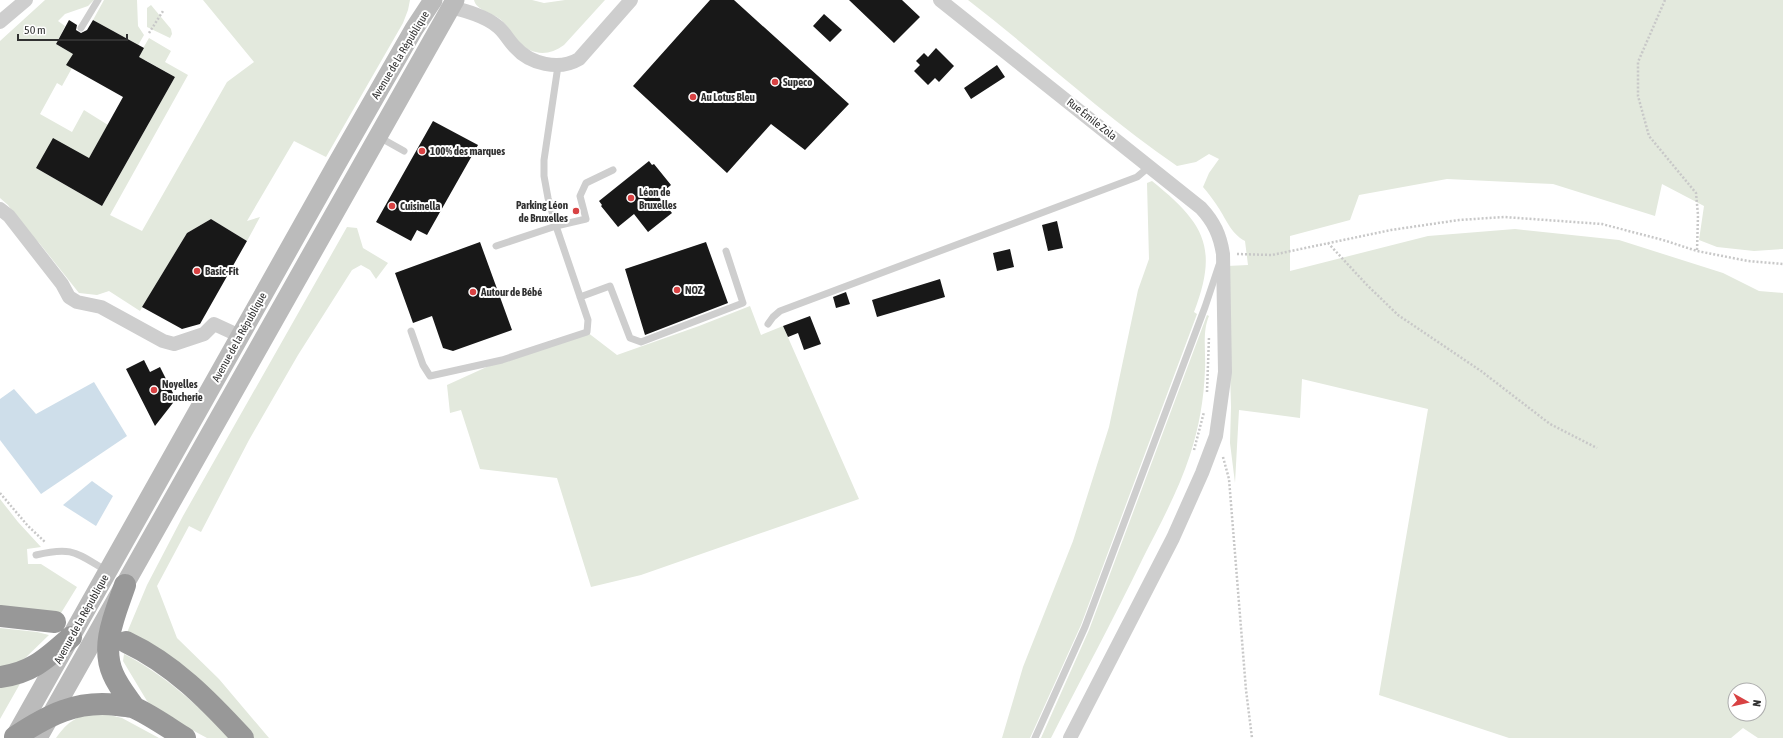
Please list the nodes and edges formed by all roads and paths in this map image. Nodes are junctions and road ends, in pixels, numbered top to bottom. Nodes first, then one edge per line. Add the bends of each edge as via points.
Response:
1 (26, 0) edge
2 (98, 0) edge
3 (419, 0) edge
4 (433, 0) edge
5 (631, 0) edge
6 (940, 0) edge
7 (1665, 0) edge
8 (453, 4) edge
9 (163, 11) dead end
10 (0, 22) edge
11 (81, 28) dead end
12 (414, 29) junction
13 (149, 33) dead end
14 (558, 66) junction
15 (379, 136) junction
16 (404, 151) dead end
17 (1150, 166) junction
18 (613, 170) dead end
19 (1, 211) edge
20 (556, 226) junction
21 (1328, 243) junction
22 (496, 246) dead end
23 (726, 251) dead end
24 (1697, 251) junction
25 (1223, 254) junction
26 (1783, 264) edge
27 (580, 297) junction
28 (768, 324) dead end
29 (411, 331) dead end
30 (1209, 333) dead end
31 (240, 336) junction
32 (1206, 394) dead end
33 (1204, 408) dead end
34 (1216, 436) junction
35 (1597, 448) dead end
36 (1194, 452) dead end
37 (0, 493) edge
38 (55, 551) junction
39 (36, 555) dead end
40 (108, 571) junction
41 (125, 584) junction
42 (0, 616) edge
43 (55, 622) dead end
44 (71, 637) junction
45 (126, 642) dead end
46 (0, 677) edge
47 (134, 707) junction
48 (51, 716) junction
49 (15, 737) edge
50 (38, 738) edge
51 (185, 738) edge
52 (243, 738) edge
53 (1036, 738) edge
54 (1070, 738) edge
55 (1252, 738) edge

1 - 10 street
2 - 11 lane
3 - 12 main road
4 - 12 main road, Avenue de la République
5 - 14 street via 579,59 570,65
6 - 17 street, Rue Émile Zola
7 - 24 path via 1638,62 1638,96 1649,136 1696,193
8 - 14 street via 497,26 524,56
8 - 15 main road, Avenue de la République
9 - 13 path
12 - 31 main road, Avenue de la République
14 - 20 lane via 544,165 548,198
15 - 16 lane
15 - 41 main road, Avenue de la République
17 - 25 street, Rue Émile Zola via 1210,217 1221,241
17 - 28 lane via 1137,177 780,311
18 - 20 lane via 586,183 580,196 586,219
19 - 31 street via 9,216 62,284 69,297 76,302 101,307 163,341 174,344 204,334 214,324
20 - 22 lane
20 - 27 lane
21 - 24 path via 1391,230 1459,220 1504,217 1602,224
21 - 25 path via 1272,255
21 - 35 path via 1398,315 1481,371 1550,424
23 - 27 lane via 743,303 641,342 630,338 610,286
24 - 26 path via 1748,262
25 - 34 street, Rue Émile Zola via 1225,372
25 - 53 lane via 1088,620
27 - 29 lane via 588,320 587,332 502,360 430,376 422,365
30 - 32 path
31 - 40 main road, Avenue de la République
33 - 36 path
34 - 54 street, Rue Émile Zola via 1173,538
34 - 55 path via 1230,479
37 - 38 path via 28,526
38 - 39 lane
38 - 40 lane via 73,552
40 - 44 main road, Avenue de la République
41 - 47 highway via 112,624 108,657 112,674
41 - 48 main road, Avenue de la République
42 - 43 highway
44 - 46 highway via 38,665 19,674
44 - 49 main road, Avenue de la République
45 - 52 highway via 147,652 173,670 215,707
47 - 48 highway via 90,703
47 - 51 highway
48 - 49 highway
48 - 50 main road, Avenue de la République

